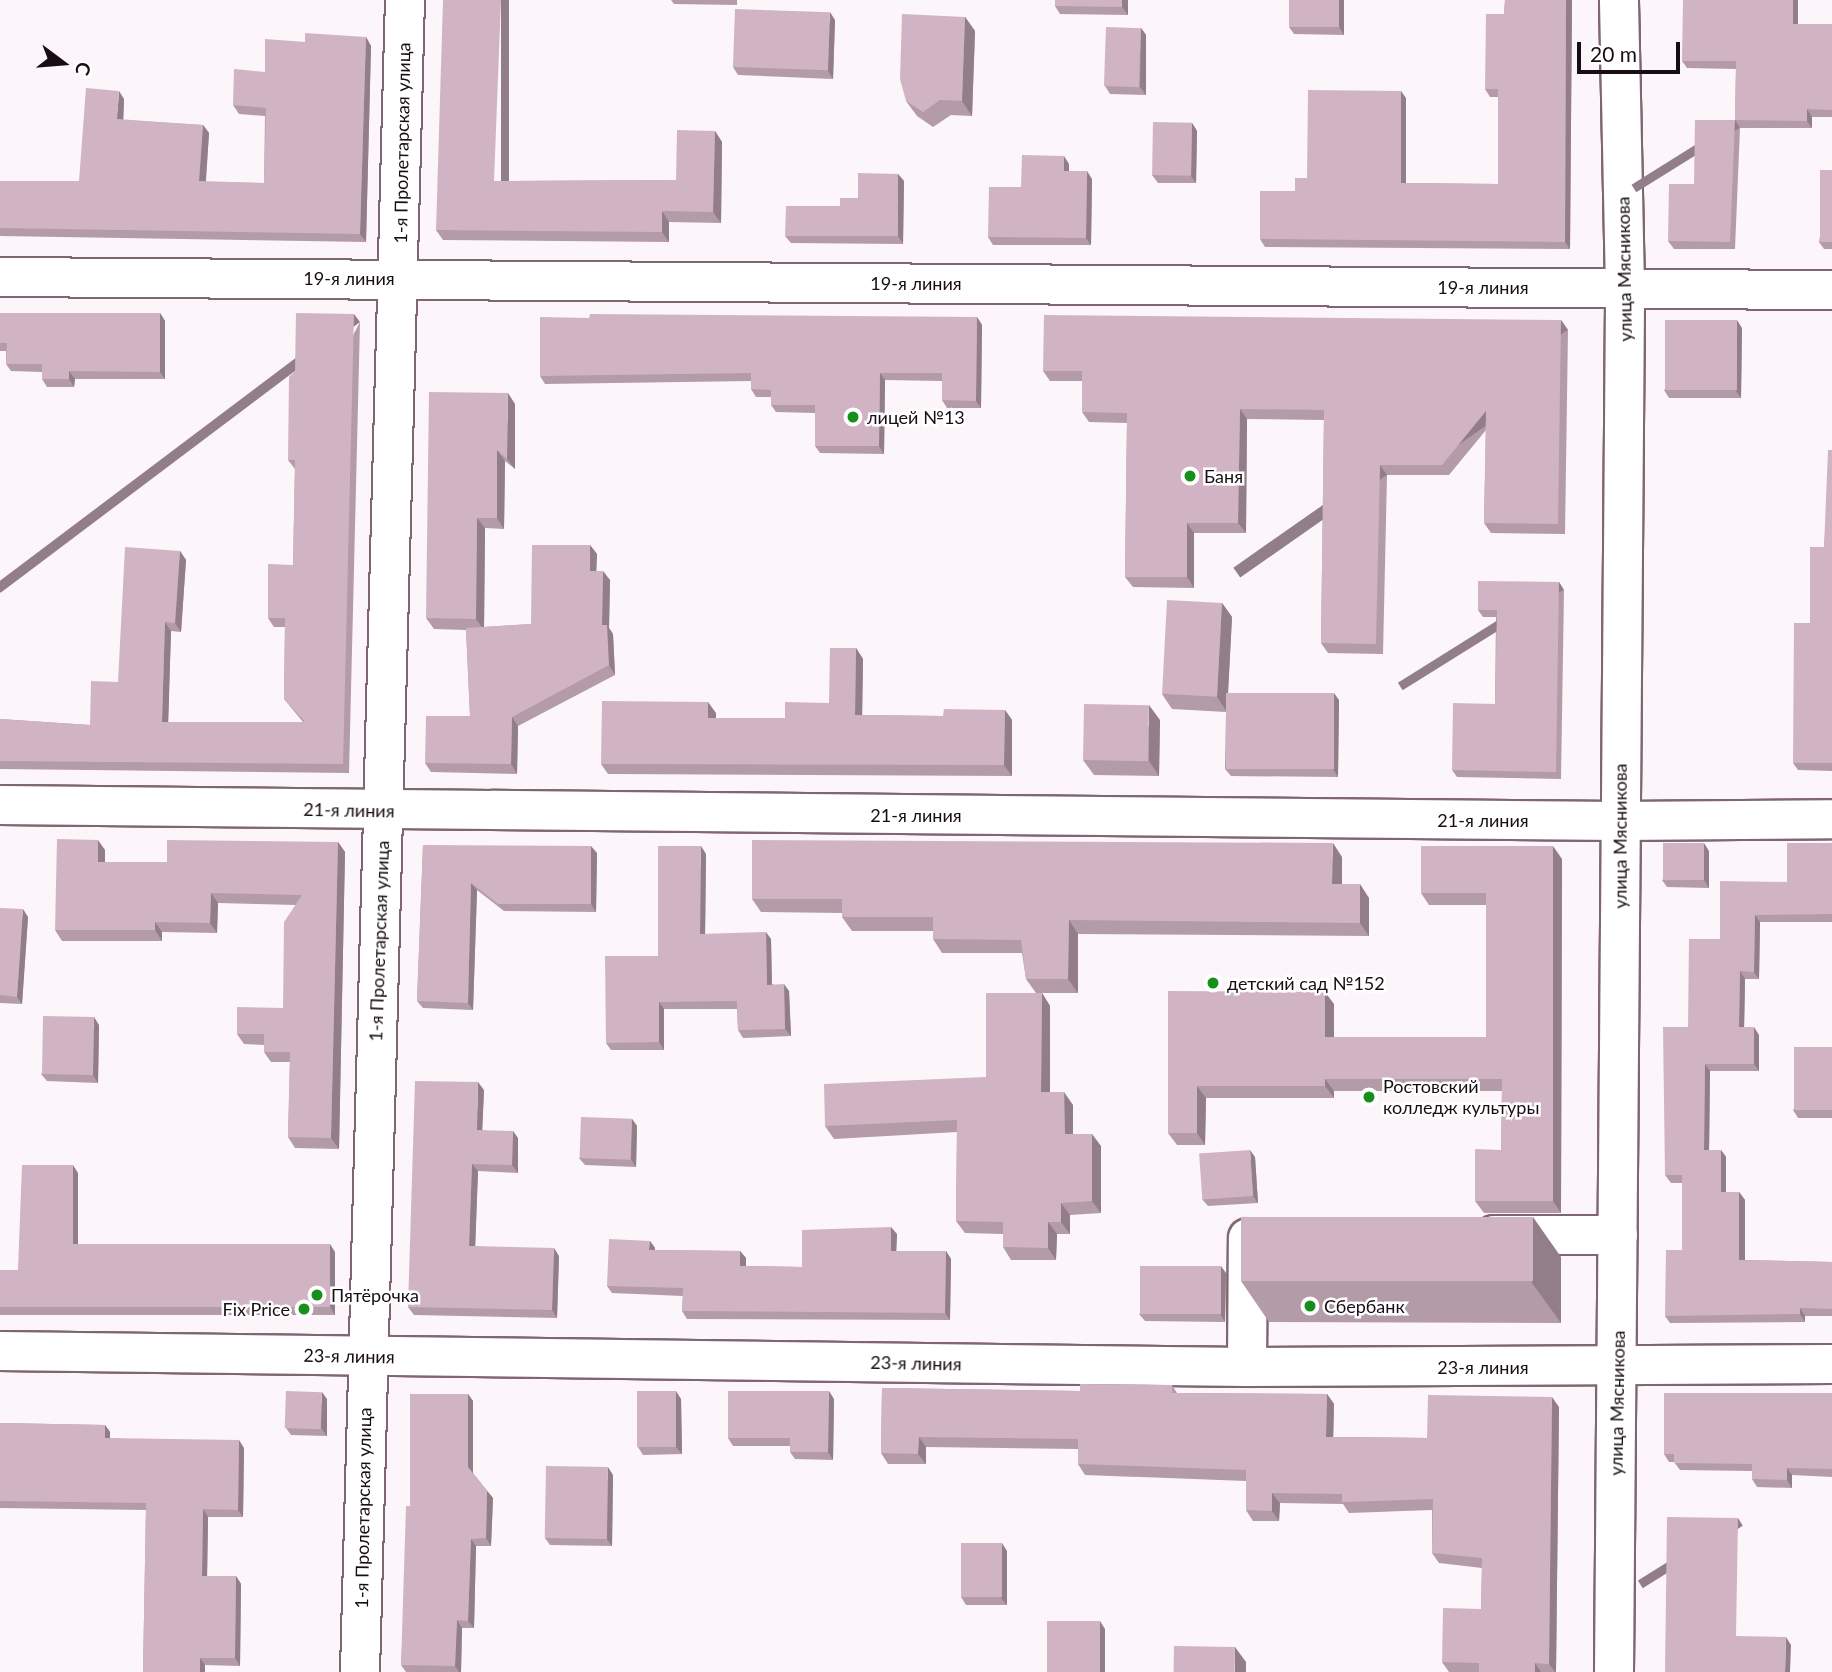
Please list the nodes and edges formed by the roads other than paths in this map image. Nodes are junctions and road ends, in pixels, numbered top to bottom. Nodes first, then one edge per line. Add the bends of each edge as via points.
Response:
1 (405, 0) edge
2 (1619, 0) edge
3 (0, 277) edge
4 (400, 278) junction
5 (1625, 288) junction
6 (1832, 290) edge
7 (0, 805) edge
8 (383, 811) junction
9 (1832, 819) edge
10 (1620, 821) junction
11 (1289, 1235) edge
12 (1454, 1235) edge
13 (1618, 1235) junction
14 (0, 1351) edge
15 (366, 1356) junction
16 (1832, 1364) edge
17 (1247, 1367) junction
18 (1618, 1367) junction
19 (360, 1672) edge
20 (1614, 1672) edge

1 - 4 street, 1-я Пролетарская улица
2 - 5 street, улица Мясникова
3 - 4 street, 19-я линия
4 - 5 street, 19-я линия
4 - 8 street, 1-я Пролетарская улица
5 - 6 street, 19-я линия
5 - 10 street, улица Мясникова
7 - 8 street, 21-я линия
8 - 10 street, 21-я линия
8 - 15 street, 1-я Пролетарская улица
9 - 10 street, 21-я линия
10 - 13 street, улица Мясникова
11 - 17 street via 1248,1235
12 - 13 street
13 - 18 street, улица Мясникова
14 - 15 street, 23-я линия
15 - 17 street, 23-я линия
15 - 19 street, 1-я Пролетарская улица
16 - 18 street, 23-я линия
17 - 18 street, 23-я линия
18 - 20 street, улица Мясникова

